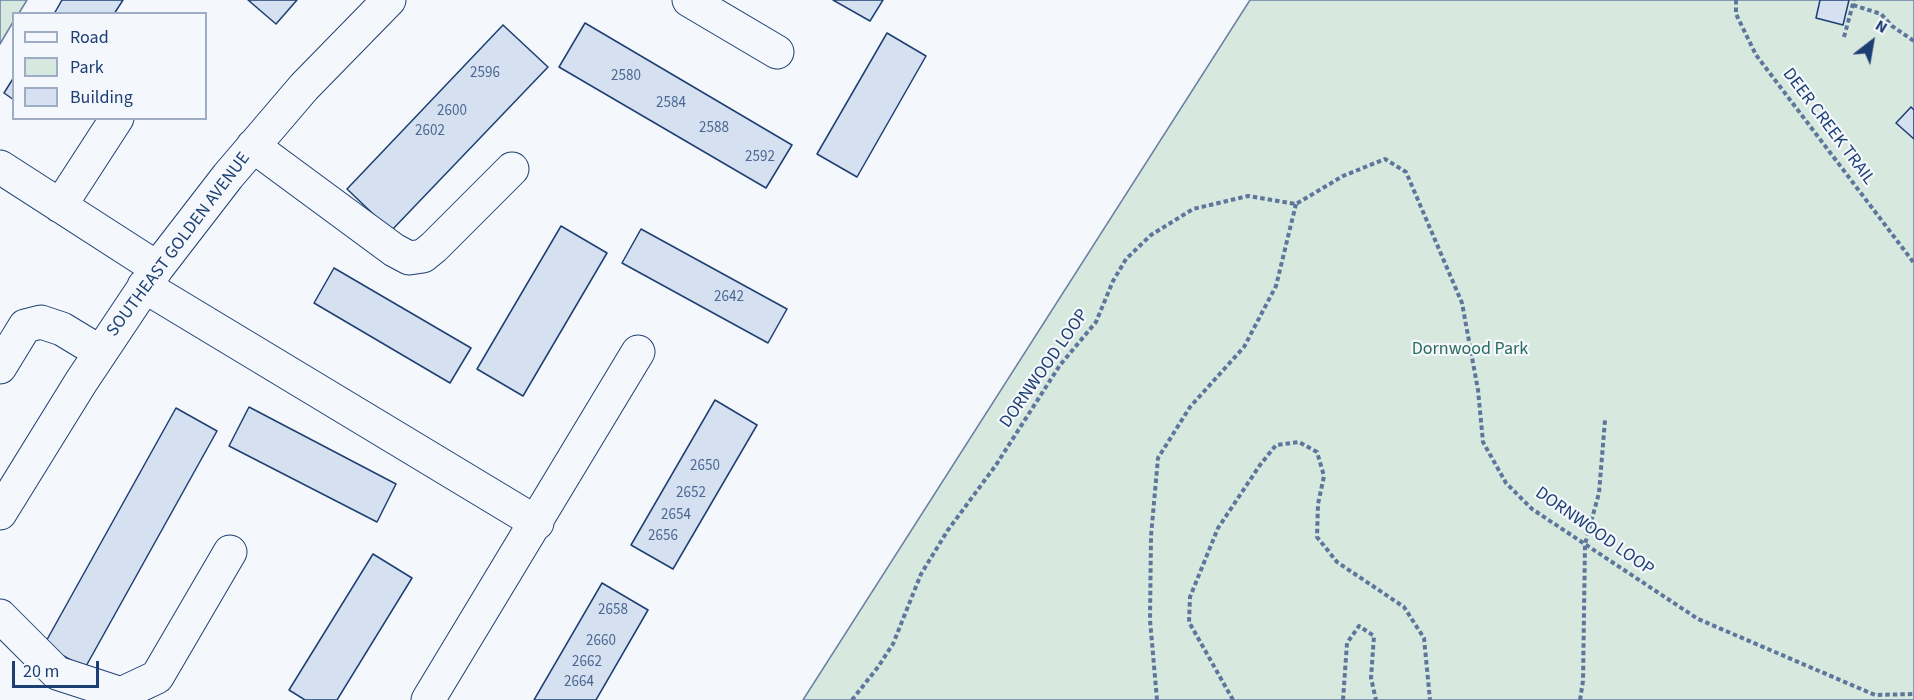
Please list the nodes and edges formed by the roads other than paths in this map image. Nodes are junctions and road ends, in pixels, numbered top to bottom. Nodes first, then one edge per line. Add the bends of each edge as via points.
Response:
1 (388, 0) edge
2 (690, 0) edge
3 (777, 52) dead end
4 (116, 120) edge
5 (253, 146) junction
6 (0, 167) edge
7 (512, 169) dead end
8 (60, 206) junction
9 (151, 277) junction
10 (100, 352) junction
11 (638, 352) dead end
12 (0, 367) edge
13 (5, 495) edge
14 (537, 523) junction
15 (230, 552) dead end
16 (0, 616) edge
17 (428, 700) edge

1 - 5 street, SOUTHEAST GOLDEN AVENUE
2 - 3 street
4 - 8 street
5 - 7 street via 409,258 423,256 434,247
5 - 9 street, SOUTHEAST GOLDEN AVENUE
6 - 8 street
8 - 9 street
9 - 10 street, SOUTHEAST GOLDEN AVENUE
9 - 14 street
10 - 12 street via 62,329 41,322 25,326
10 - 13 street, SOUTHEAST GOLDEN AVENUE
11 - 14 street
14 - 17 street
15 - 16 street via 157,677 121,694 57,673

